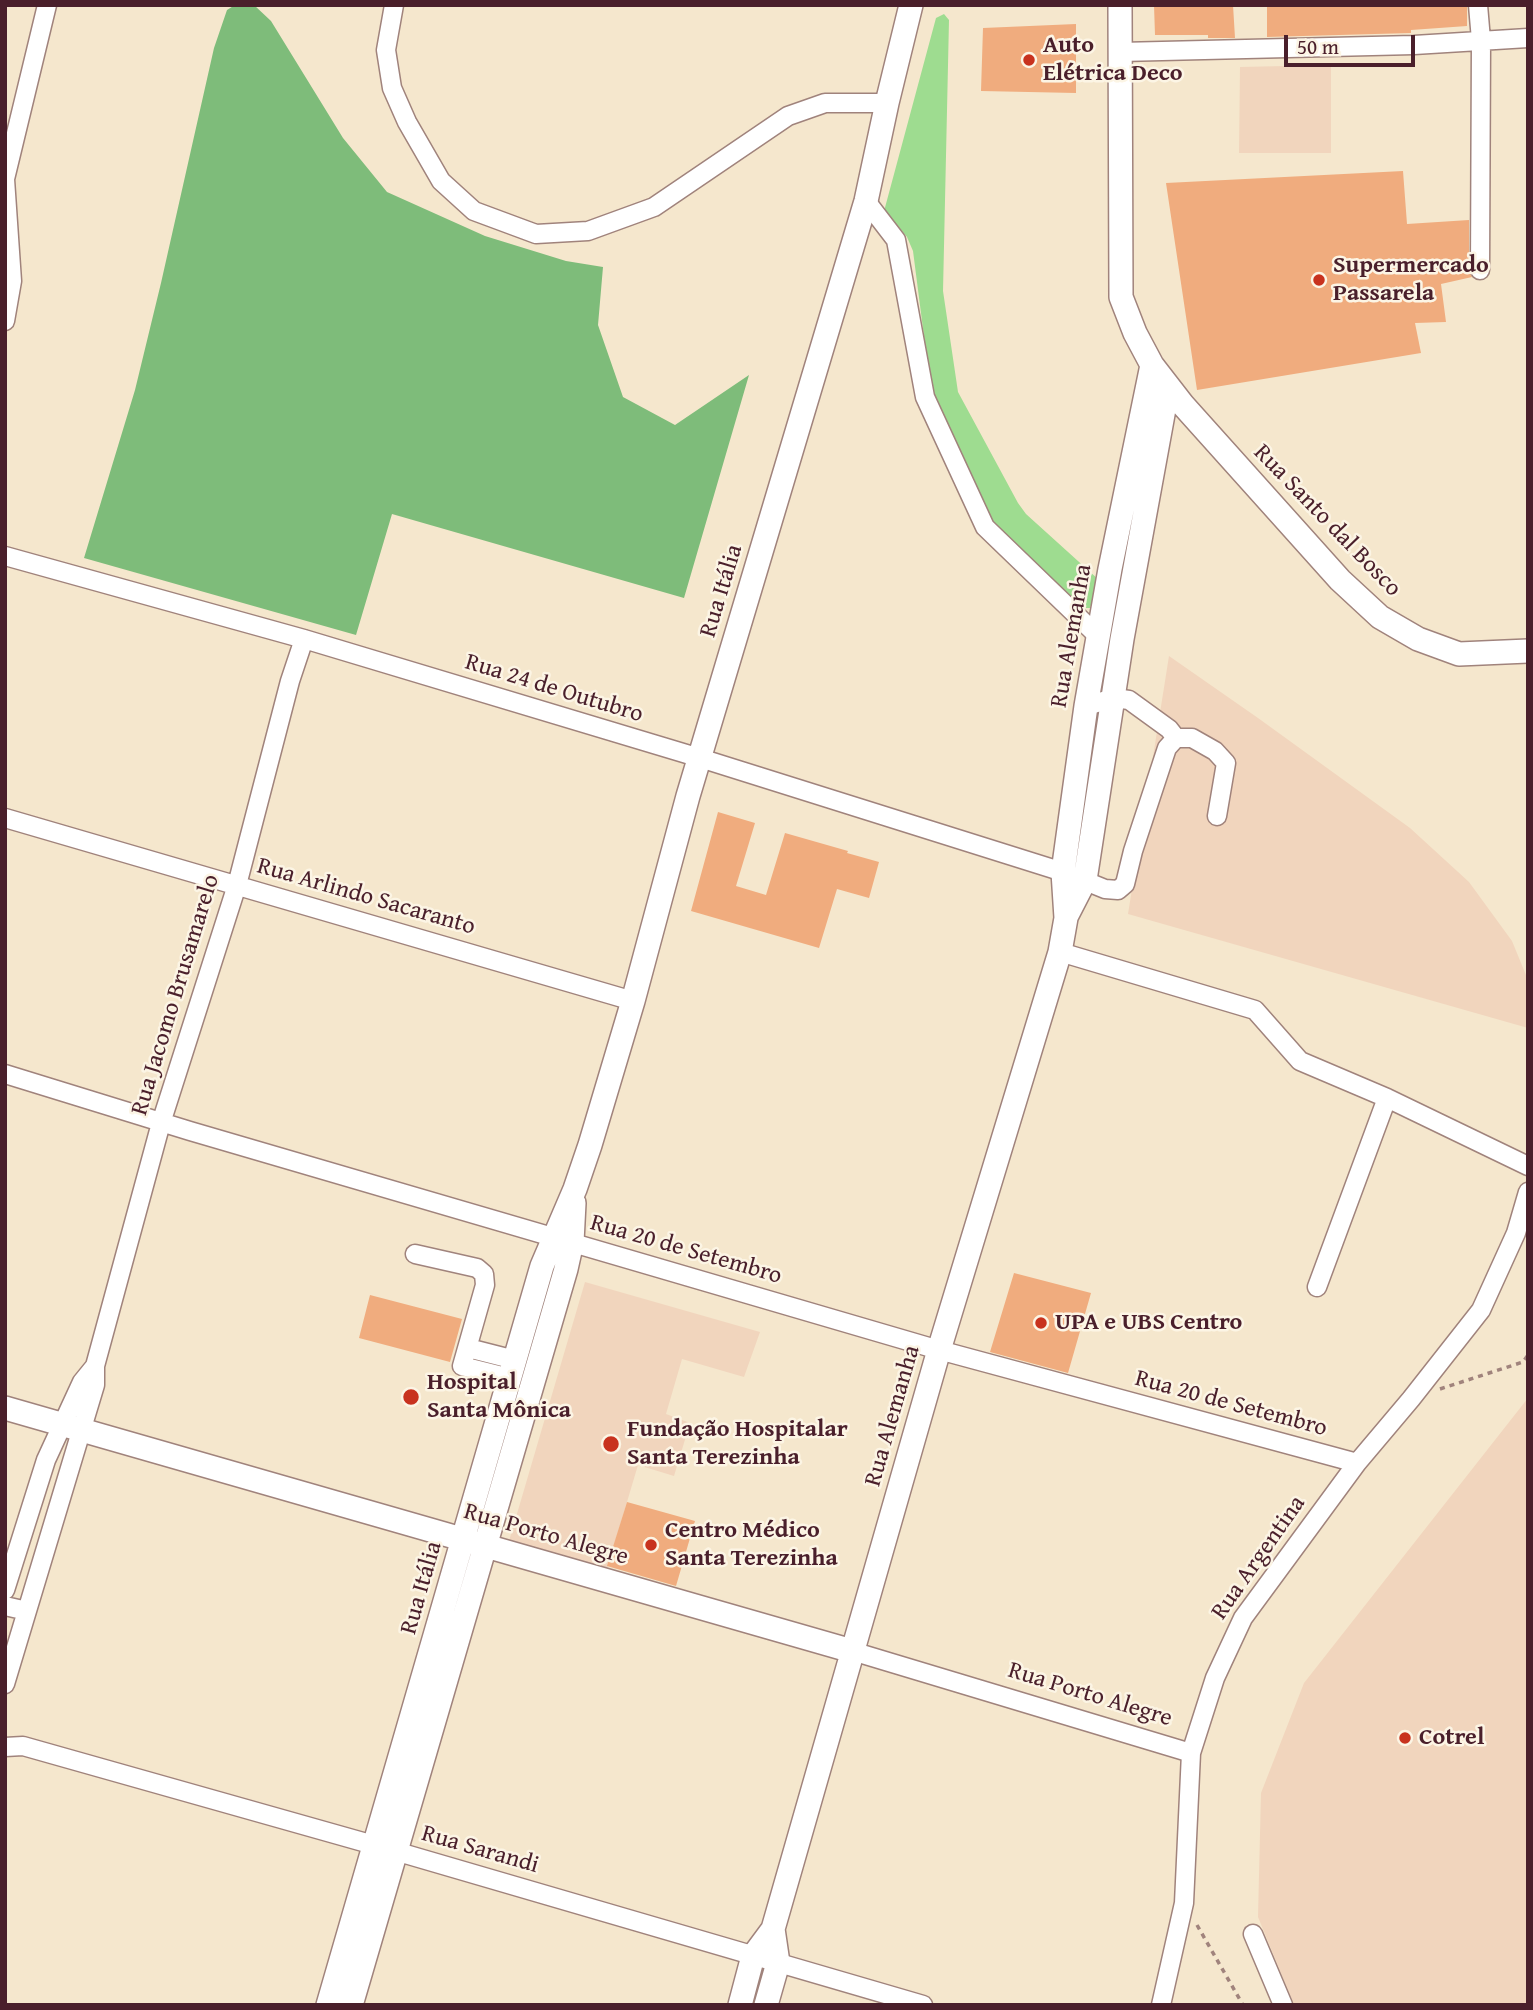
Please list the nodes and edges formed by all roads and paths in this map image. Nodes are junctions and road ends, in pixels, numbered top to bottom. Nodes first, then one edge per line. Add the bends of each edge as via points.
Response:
1 (47, 5) edge
2 (394, 5) edge
3 (911, 5) edge
4 (1120, 5) edge
5 (1478, 5) edge
6 (1528, 38) edge
7 (1481, 40) junction
8 (1120, 52) junction
9 (887, 103) junction
10 (5, 179) edge
11 (866, 201) junction
12 (1480, 270) dead end
13 (5, 321) edge
14 (1160, 376) junction
15 (5, 556) edge
16 (1099, 638) junction
17 (304, 639) junction
18 (1528, 651) edge
19 (1114, 698) junction
20 (1086, 706) junction
21 (1177, 738) junction
22 (700, 758) junction
23 (1217, 816) dead end
24 (5, 818) edge
25 (1074, 876) junction
26 (237, 886) junction
27 (1060, 953) junction
28 (632, 1001) junction
29 (5, 1074) edge
30 (1387, 1098) junction
31 (161, 1123) junction
32 (1528, 1166) edge
33 (1528, 1192) edge
34 (562, 1239) junction
35 (415, 1254) dead end
36 (1317, 1287) dead end
37 (468, 1348) junction
38 (939, 1350) junction
39 (1528, 1355) edge
40 (513, 1369) junction
41 (1411, 1399) junction
42 (5, 1408) edge
43 (71, 1426) junction
44 (1357, 1463) junction
45 (475, 1542) junction
46 (5, 1590) edge
47 (5, 1606) edge
48 (27, 1611) junction
49 (852, 1651) junction
50 (5, 1684) edge
51 (5, 1734) edge
52 (14, 1746) edge
53 (1191, 1753) junction
54 (385, 1849) junction
55 (1184, 1903) junction
56 (773, 1929) junction
57 (1253, 1934) dead end
58 (754, 1956) junction
59 (778, 1964) junction
60 (328, 2005) edge
61 (351, 2005) edge
62 (740, 2005) edge
63 (766, 2005) edge
64 (923, 2005) edge
65 (1161, 2005) edge
66 (1243, 2005) edge
67 (1283, 2005) edge

1 - 10 street
2 - 9 street via 386,50 392,88 441,181 474,211 536,234 588,231 654,207 788,116 825,103
3 - 9 main road, Rua Itália
4 - 8 main road, Rua Santo dal Bosco
5 - 7 street
6 - 7 street
7 - 8 street
7 - 12 street
8 - 14 main road, Rua Santo dal Bosco via 1121,296 1135,333
9 - 11 main road, Rua Itália
10 - 13 street via 12,281
11 - 16 street via 896,240 925,397 985,527
11 - 22 main road, Rua Itália
14 - 16 main road, Rua Alemanha
14 - 18 main road, Rua Santo dal Bosco via 1340,580 1380,617 1418,639 1459,654
14 - 19 main road, Rua Alemanha
15 - 17 street, Rua 24 de Outubro
16 - 20 main road, Rua Alemanha
17 - 22 street, Rua 24 de Outubro
17 - 26 street, Rua Jacomo Brusamarelo
19 - 20 street
19 - 21 street via 1129,700
19 - 25 main road, Rua Alemanha
20 - 25 main road, Rua Alemanha
21 - 23 street via 1192,738 1226,763
21 - 25 street, Rua 24 de Outubro via 1167,748 1125,884 1118,890 1105,889
22 - 25 street, Rua 24 de Outubro
22 - 28 main road, Rua Itália
24 - 26 street, Rua Arlindo Sacaranto
25 - 27 main road, Rua Alemanha
26 - 28 street, Rua Arlindo Sacaranto
26 - 31 street, Rua Jacomo Brusamarelo
27 - 30 street via 1255,1010 1300,1061
27 - 38 main road, Rua Alemanha
28 - 34 main road, Rua Itália
29 - 31 street, Rua 20 de Setembro
30 - 32 street
30 - 36 street
31 - 34 street, Rua 20 de Setembro
31 - 43 street, Rua Jacomo Brusamarelo via 95,1366 95,1385
33 - 41 street, Rua Argentina via 1516,1233 1480,1310
34 - 38 street, Rua 20 de Setembro
34 - 40 main road, Rua Itália via 542,1266
34 - 45 main road, Rua Itália via 566,1269
35 - 37 street via 485,1273
37 - 40 street
37 - 40 street via 462,1366
38 - 44 street, Rua 20 de Setembro
38 - 49 main road, Rua Alemanha
39 - 41 path via 1523,1362
40 - 45 main road, Rua Itália
41 - 44 street, Rua Argentina
42 - 43 main road, Rua Porto Alegre
43 - 45 main road, Rua Porto Alegre
43 - 46 street via 46,1460
43 - 48 street
44 - 53 street, Rua Argentina via 1242,1618 1215,1678
45 - 49 main road, Rua Porto Alegre
45 - 54 main road, Rua Itália
47 - 48 street
48 - 50 street
49 - 53 street, Rua Porto Alegre
49 - 56 main road, Rua Alemanha
51 - 52 street, Rua Sarandi
52 - 54 street, Rua Sarandi
53 - 55 street, Rua Argentina
54 - 58 street, Rua Sarandi
54 - 60 main road, Rua Itália
54 - 61 main road, Rua Itália
55 - 65 street, Rua Argentina
55 - 66 path
56 - 58 main road, Rua Alemanha
56 - 59 main road, Rua Alemanha
57 - 67 street
58 - 59 street, Rua Sarandi
58 - 62 main road, Rua Alemanha
59 - 63 main road, Rua Alemanha
59 - 64 street, Rua Sarandi

